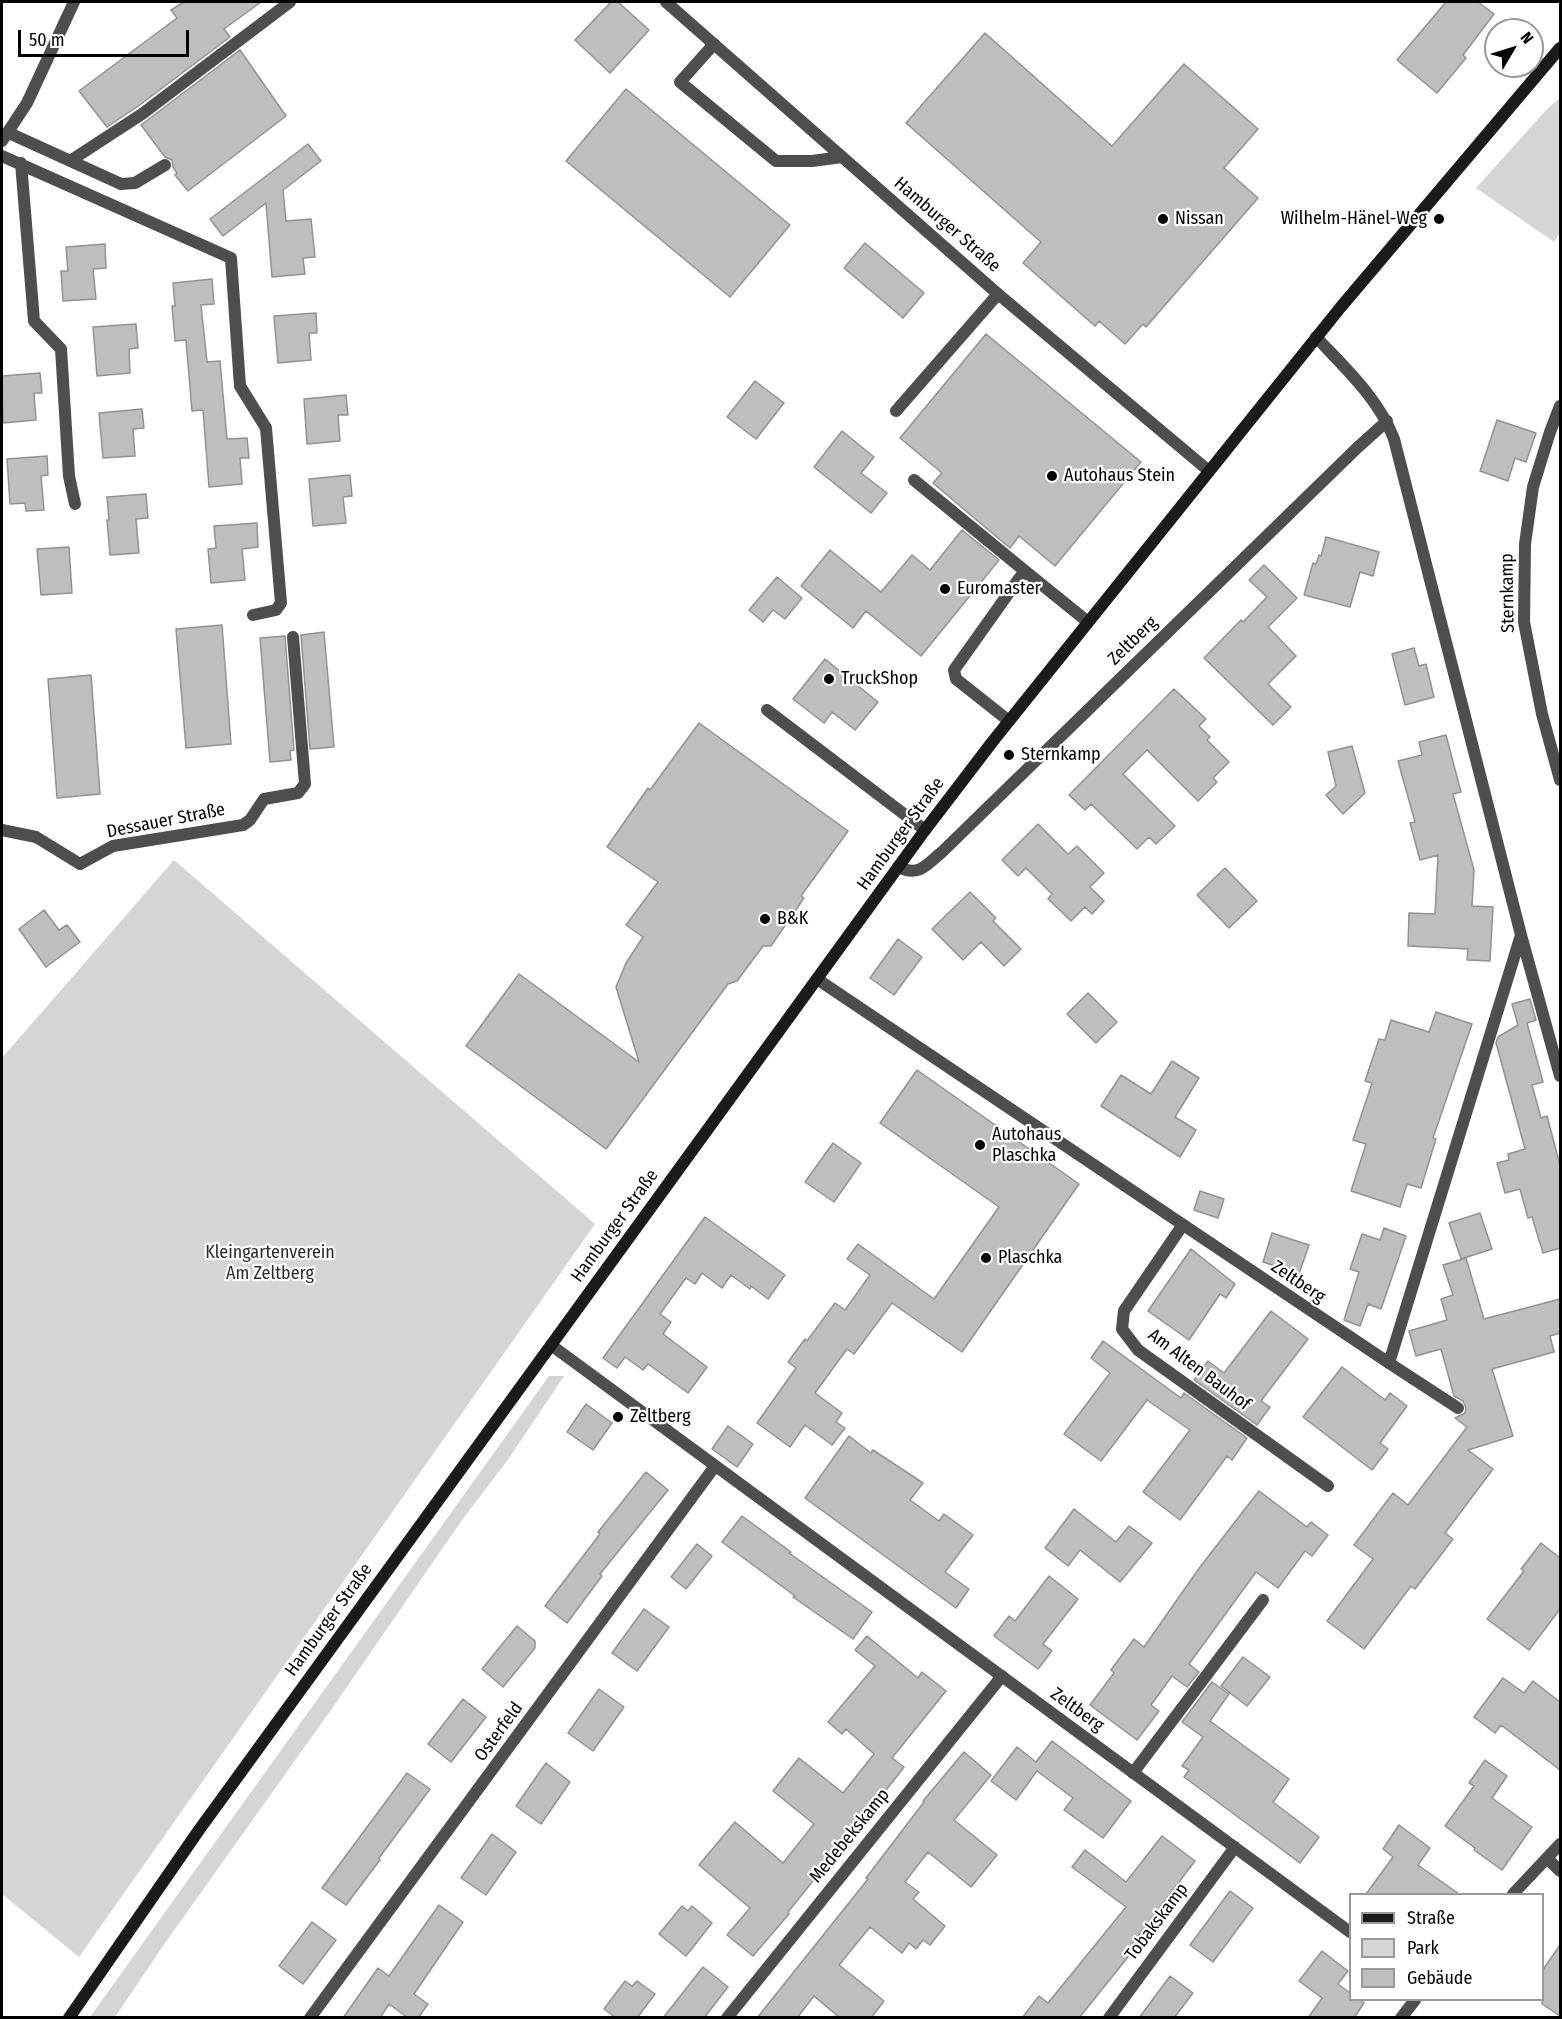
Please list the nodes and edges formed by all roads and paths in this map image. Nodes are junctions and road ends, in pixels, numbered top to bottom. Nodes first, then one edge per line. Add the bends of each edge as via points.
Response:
1 (74, 2) edge
2 (290, 2) edge
3 (666, 2) edge
4 (714, 44) junction
5 (1560, 48) edge
6 (5, 137) edge
7 (2, 156) edge
8 (842, 158) junction
9 (70, 161) junction
10 (21, 163) junction
11 (165, 165) dead end
12 (998, 294) junction
13 (1316, 337) junction
14 (1560, 405) edge
15 (896, 411) dead end
16 (1387, 421) junction
17 (1209, 471) junction
18 (914, 480) dead end
19 (75, 504) dead end
20 (1026, 571) junction
21 (253, 615) dead end
22 (1088, 622) junction
23 (293, 637) dead end
24 (767, 710) dead end
25 (1009, 721) junction
26 (1560, 780) edge
27 (2, 830) edge
28 (925, 830) junction
29 (898, 867) junction
30 (1521, 935) junction
31 (817, 979) junction
32 (1560, 1076) edge
33 (1182, 1226) junction
34 (551, 1345) junction
35 (1389, 1363) junction
36 (1458, 1408) dead end
37 (716, 1466) junction
38 (1328, 1486) dead end
39 (1263, 1600) dead end
40 (1002, 1676) junction
41 (1133, 1773) junction
42 (1560, 1844) edge
43 (1235, 1847) junction
44 (1548, 1859) junction
45 (1560, 1871) edge
46 (1514, 1893) edge
47 (1349, 1931) edge
48 (1414, 2001) edge
49 (69, 2018) edge
50 (310, 2018) edge
51 (727, 2018) edge
52 (1109, 2018) edge
53 (1401, 2018) edge

1 - 6 street via 27,103
2 - 9 street via 142,114
3 - 4 street, Hamburger Straße
4 - 8 street, Hamburger Straße
4 - 8 street via 680,82 776,161
5 - 13 main road, Hamburger Straße
6 - 9 street
7 - 10 street
8 - 12 street, Hamburger Straße
9 - 11 street via 121,184 135,183
10 - 19 street via 34,321 60,349 69,476
10 - 21 street via 231,258 240,386 266,428 281,603 276,610
12 - 15 street
12 - 17 street, Hamburger Straße
13 - 16 street
13 - 17 main road, Hamburger Straße
14 - 26 street, Sternkamp via 1533,487 1525,544 1524,622
16 - 29 street, Zeltberg via 942,852 922,869 910,873
16 - 30 street
17 - 22 main road, Hamburger Straße
18 - 20 street
20 - 22 street
20 - 25 street via 954,669 956,679
22 - 25 main road, Hamburger Straße
23 - 27 street, Dessauer Straße via 305,784 298,793 264,799 243,825 113,846 80,864 36,837
24 - 28 street
25 - 28 main road, Hamburger Straße
28 - 29 main road, Hamburger Straße
29 - 31 main road, Hamburger Straße
30 - 32 street
30 - 35 street
31 - 33 street, Zeltberg
31 - 34 main road, Hamburger Straße
33 - 35 street, Zeltberg
33 - 38 street, Am Alten Bauhof via 1124,1311 1122,1329 1138,1350
34 - 37 street, Zeltberg
34 - 49 main road, Hamburger Straße via 199,1830
35 - 36 street, Zeltberg
37 - 40 street, Zeltberg
37 - 50 street, Osterfeld
39 - 41 street
40 - 41 street, Zeltberg
40 - 51 street, Medebekskamp
41 - 43 street, Zeltberg
42 - 44 street
43 - 47 street, Zeltberg
43 - 52 street, Tobakskamp
44 - 45 street
44 - 46 street
48 - 53 street

